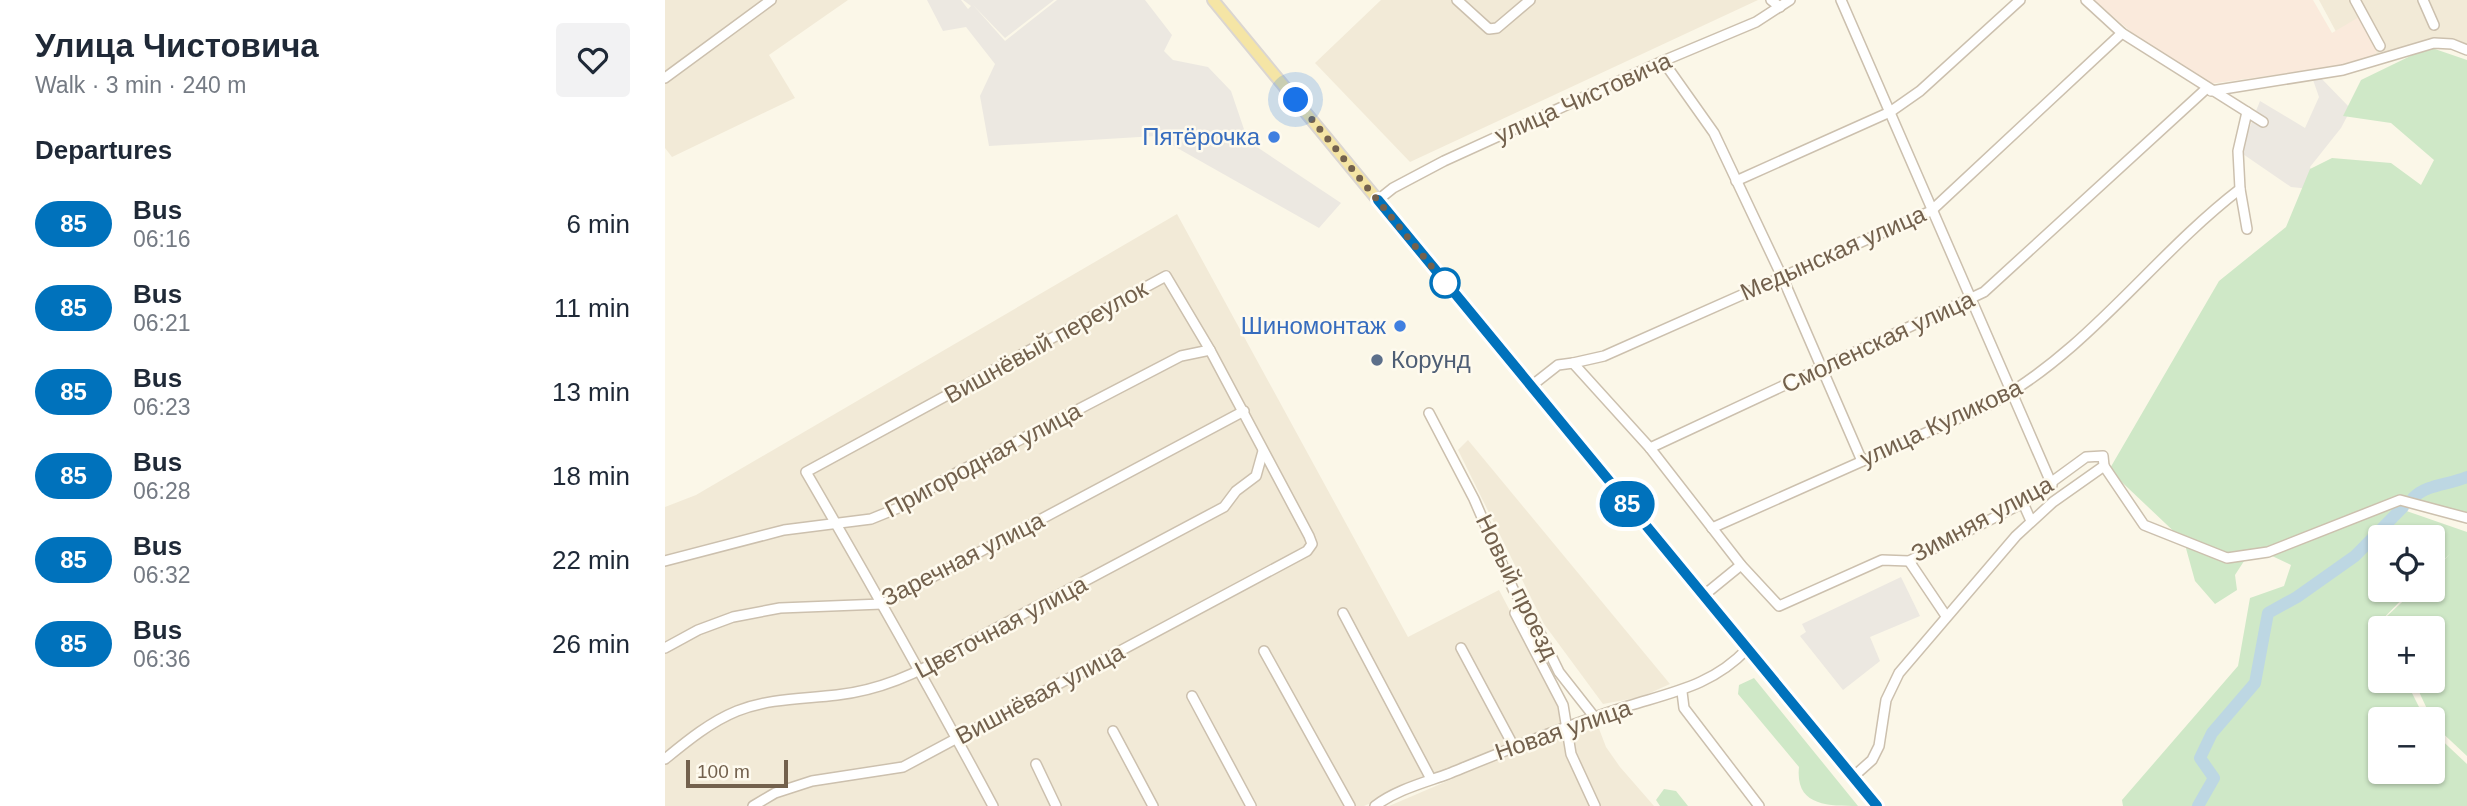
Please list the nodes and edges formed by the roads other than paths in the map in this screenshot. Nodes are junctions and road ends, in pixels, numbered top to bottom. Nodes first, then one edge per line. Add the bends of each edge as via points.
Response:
1 (771, 0) edge
2 (1213, 0) edge
3 (1457, 0) edge
4 (1530, 0) edge
5 (1771, 0) edge
6 (1790, 0) edge
7 (1841, 0) edge
8 (2020, 0) edge
9 (2086, 0) edge
10 (2355, 0) edge
11 (2423, 0) edge
12 (1780, 7) junction
13 (2434, 25) dead end
14 (2122, 33) junction
15 (2380, 46) dead end
16 (2467, 50) edge
17 (1663, 61) junction
18 (665, 78) edge
19 (2209, 89) junction
20 (1890, 112) junction
21 (2247, 112) junction
22 (2263, 122) dead end
23 (1736, 181) junction
24 (2239, 189) junction
25 (1378, 200) junction
26 (1931, 211) junction
27 (2247, 229) dead end
28 (1780, 276) junction
29 (1971, 299) junction
30 (1210, 350) junction
31 (1573, 363) junction
32 (1823, 369) junction
33 (1530, 387) junction
34 (2012, 392) junction
35 (1244, 411) junction
36 (1429, 413) dead end
37 (1650, 448) junction
38 (1263, 451) junction
39 (1862, 461) junction
40 (2104, 466) junction
41 (2052, 485) junction
42 (2023, 503) junction
43 (2467, 518) edge
44 (2031, 522) junction
45 (836, 524) junction
46 (1712, 528) junction
47 (1311, 544) joint
48 (665, 561) edge
49 (1909, 561) junction
50 (1741, 565) junction
51 (1703, 596) junction
52 (881, 604) junction
53 (1515, 612) dead end
54 (1343, 613) dead end
55 (1945, 616) junction
56 (665, 648) edge
57 (1461, 648) dead end
58 (1747, 649) junction
59 (1264, 650) dead end
60 (920, 673) junction
61 (1682, 692) junction
62 (1192, 696) dead end
63 (1596, 719) junction
64 (1570, 729) junction
65 (1113, 731) dead end
66 (957, 739) junction
67 (1514, 747) junction
68 (665, 759) edge
69 (1036, 764) dead end
70 (1853, 777) junction
71 (1431, 779) junction
72 (753, 806) edge
73 (993, 806) edge
74 (1056, 806) edge
75 (1153, 806) edge
76 (1251, 806) edge
77 (1350, 806) edge
78 (1375, 806) edge
79 (1595, 806) edge
80 (1759, 806) edge
81 (1877, 806) edge

1 - 18 street
2 - 25 main road
3 - 4 street via 1489,30
5 - 12 street
6 - 12 street, улица Чистовича
7 - 20 street
8 - 20 street via 1920,91
9 - 14 street
10 - 15 street
11 - 13 street
12 - 17 street, улица Чистовича via 1756,22
14 - 19 street
14 - 26 street, Медынская улица
16 - 19 street via 2434,43 2343,70
17 - 23 street via 1714,134
17 - 25 street, улица Чистовича via 1444,161
19 - 21 street
19 - 29 street, Смоленская улица
20 - 23 street
20 - 26 street
21 - 22 street
21 - 24 street via 2238,151
23 - 28 street
24 - 27 street
24 - 34 street, улица Куликова via 2071,350
25 - 33 main road
26 - 28 street, Медынская улица
26 - 29 street
28 - 31 street, Медынская улица via 1604,356
28 - 32 street
29 - 32 street, Смоленская улица
29 - 34 street
30 - 35 street, Вишнёвый переулок
30 - 45 street, Пригородная улица via 1181,356 898,508 871,519
30 - 45 street, Вишнёвый переулок via 1166,276 806,472
31 - 33 street, Медынская улица via 1557,365
31 - 37 street
32 - 37 street, Смоленская улица
32 - 39 street
33 - 51 main road
34 - 39 street, улица Куликова
34 - 41 street
35 - 38 street, Вишнёвый переулок
35 - 52 street, Заречная улица
36 - 63 street, Новый проезд via 1475,499 1513,589 1559,672
37 - 46 street
38 - 47 street, Вишнёвый переулок
38 - 60 street, Цветочная улица via 1256,476 1235,491 1224,507
39 - 46 street, улица Куликова
40 - 41 street, Зимняя улица via 2103,456 2086,457
40 - 43 street via 2144,524 2227,558 2269,552 2400,500
40 - 44 street
41 - 42 street, Зимняя улица
42 - 44 street
42 - 49 street, Зимняя улица
44 - 55 street
45 - 48 street, Пригородная улица via 784,530
45 - 52 street
46 - 50 street
47 - 66 street, Вишнёвая улица via 1307,551
49 - 50 street, Зимняя улица via 1882,560 1779,606
49 - 55 street
50 - 51 street
51 - 58 main road
52 - 56 street, Заречная улица via 780,608 744,615 698,630
52 - 60 street
53 - 64 street via 1554,685
54 - 71 street
55 - 70 street via 1899,673 1886,700 1879,746 1872,760
57 - 67 street
58 - 61 street, Новая улица via 1707,681
58 - 70 main road
59 - 77 street
60 - 66 street
60 - 68 street, Цветочная улица via 838,695 786,697 736,712
61 - 63 street, Новая улица
61 - 80 street via 1684,708
62 - 76 street
63 - 64 street, Новая улица
64 - 67 street, Новая улица
64 - 79 street via 1573,759
65 - 75 street
66 - 72 street, Вишнёвая улица via 903,767 812,781
66 - 73 street
67 - 71 street, Новая улица
69 - 74 street
70 - 81 main road
71 - 78 street, Новая улица

